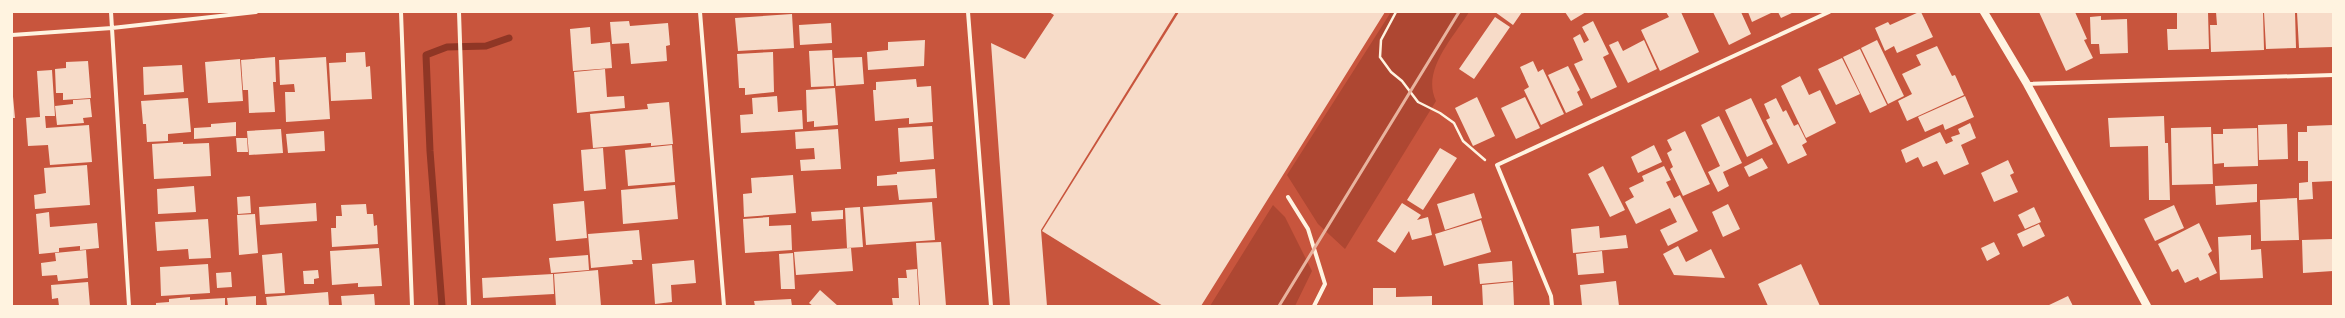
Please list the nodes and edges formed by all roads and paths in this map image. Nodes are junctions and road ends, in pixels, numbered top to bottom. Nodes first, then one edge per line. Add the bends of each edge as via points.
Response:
1 (111, 12) edge
2 (256, 12) edge
3 (401, 12) edge
4 (459, 12) edge
5 (700, 12) edge
6 (968, 12) edge
7 (1396, 12) edge
8 (1829, 12) edge
9 (1984, 12) edge
10 (112, 28) junction
11 (12, 34) edge
12 (2333, 75) edge
13 (2026, 84) junction
14 (1497, 165) junction
15 (1288, 197) dead end
16 (129, 306) edge
17 (412, 306) edge
18 (469, 306) edge
19 (724, 306) edge
20 (991, 306) edge
21 (1314, 306) edge
22 (1552, 306) edge
23 (2146, 306) edge

1 - 10 street
2 - 10 street
3 - 17 street
4 - 18 street
5 - 19 street
6 - 20 street
7 - 14 path via 1381,40 1380,57 1418,102 1454,123 1467,145 1481,158
8 - 14 street
9 - 13 main road
10 - 11 street
10 - 16 street
12 - 13 street
13 - 23 main road
14 - 22 street via 1551,296
15 - 21 street via 1308,229 1325,284

